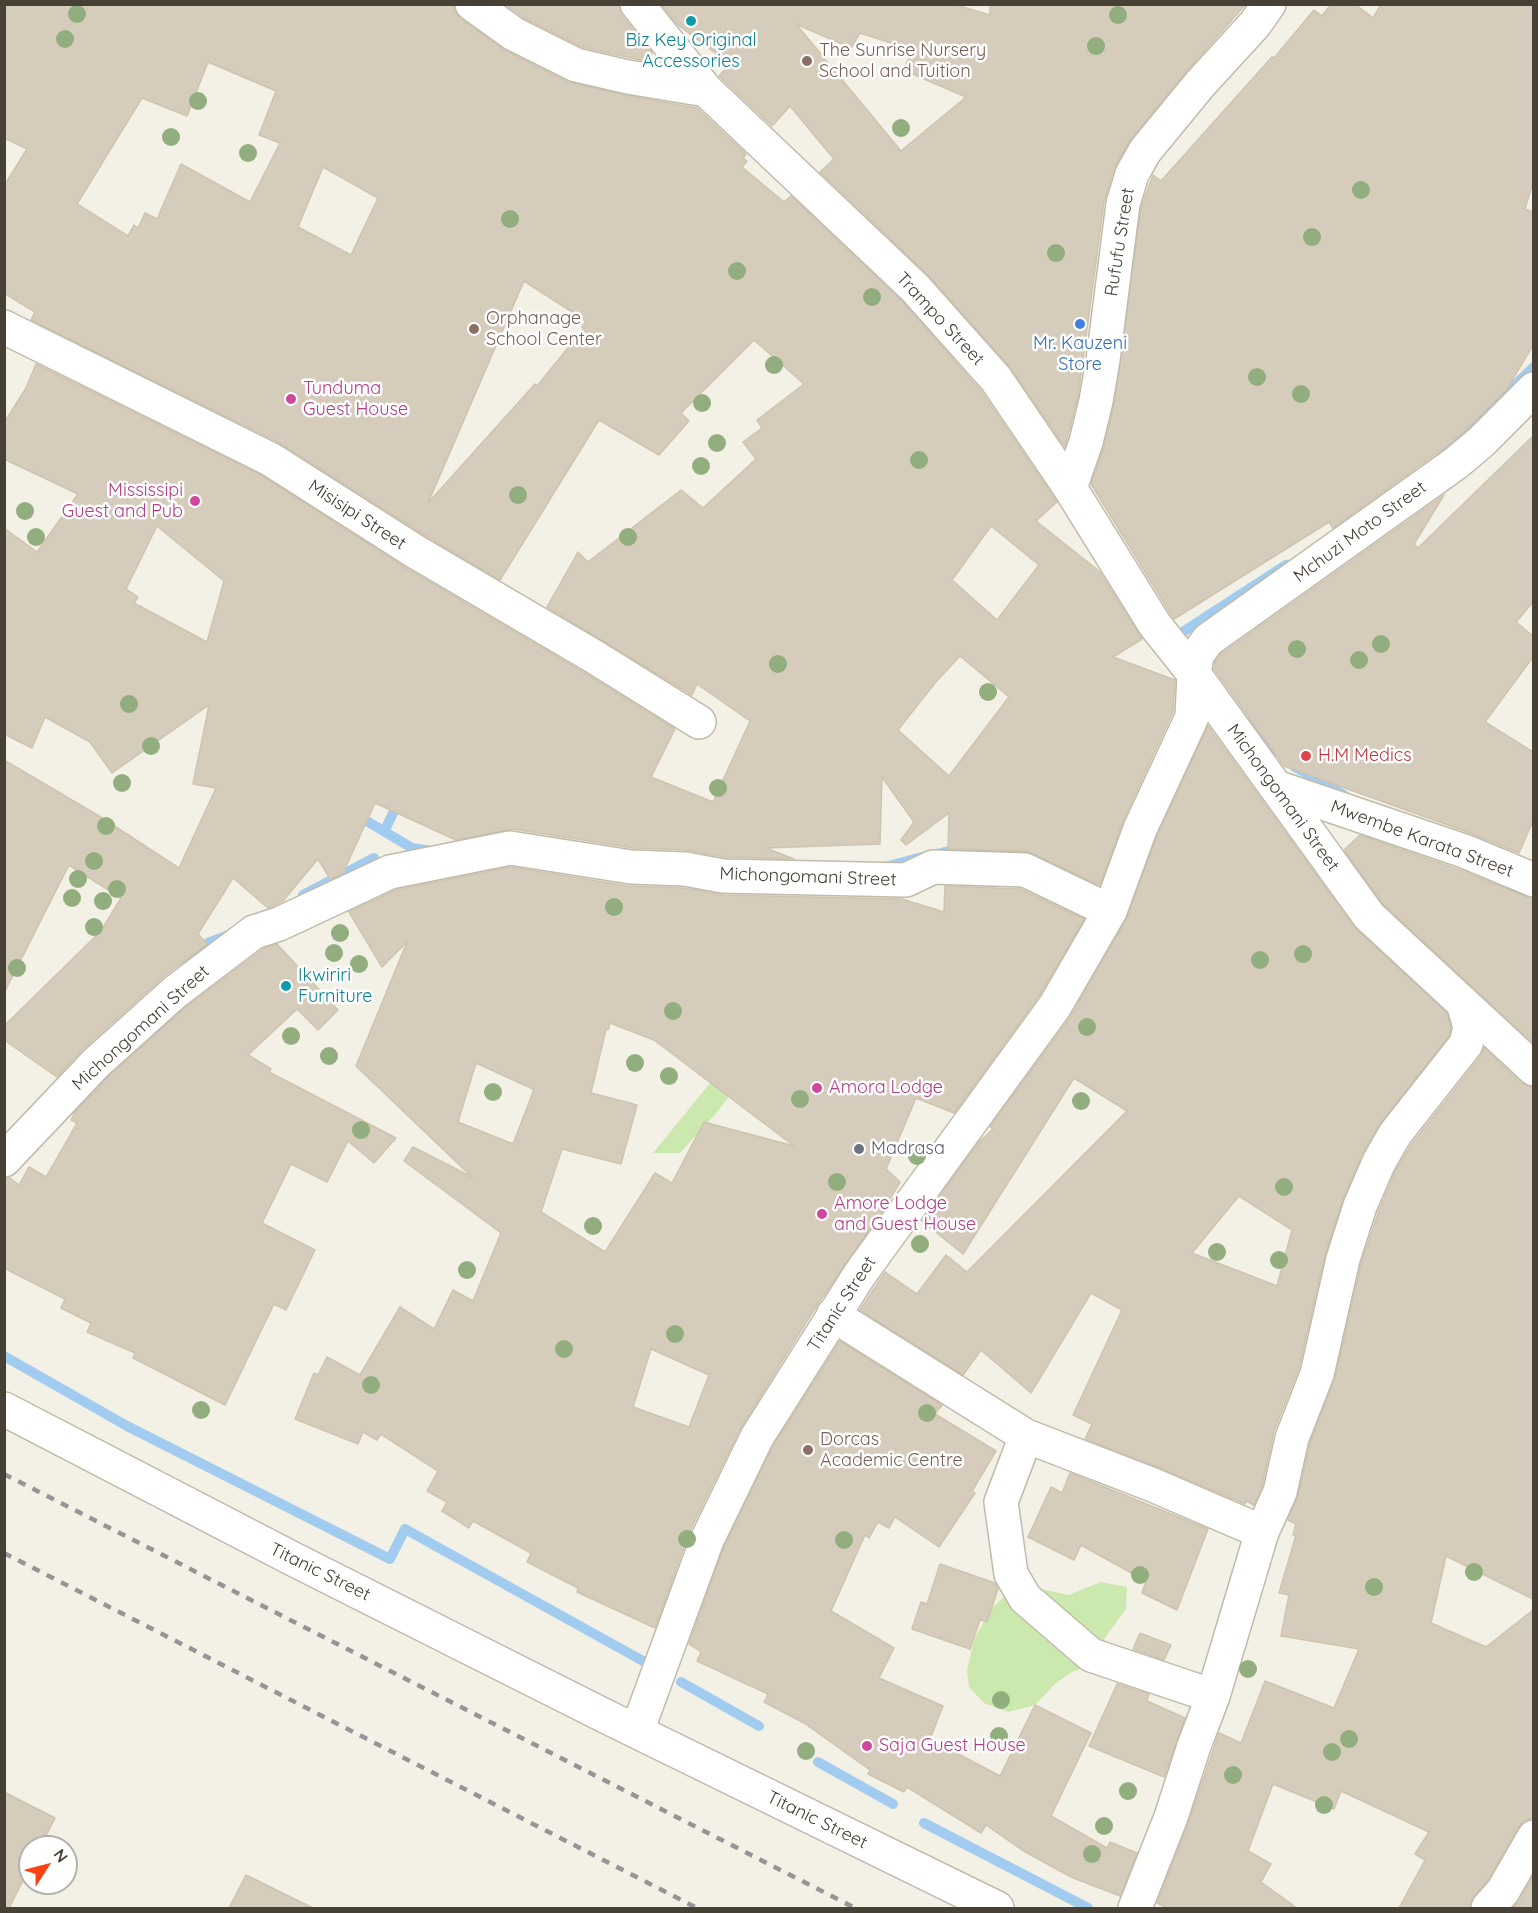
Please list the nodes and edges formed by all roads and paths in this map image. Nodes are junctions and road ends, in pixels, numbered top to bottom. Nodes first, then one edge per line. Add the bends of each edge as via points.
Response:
1 (472, 4) edge
2 (637, 4) edge
3 (1269, 4) edge
4 (706, 90) junction
5 (4, 327) edge
6 (1533, 389) edge
7 (1070, 488) junction
8 (1194, 674) junction
9 (699, 722) dead end
10 (1276, 787) junction
11 (1533, 880) edge
12 (1110, 911) junction
13 (1463, 1003) junction
14 (1533, 1069) edge
15 (4, 1160) edge
16 (833, 1315) junction
17 (4, 1409) edge
18 (1026, 1436) junction
19 (1262, 1532) junction
20 (1213, 1696) junction
21 (637, 1731) junction
22 (1533, 1837) edge
23 (997, 1908) edge
24 (1135, 1908) edge
25 (1488, 1908) edge

1 - 4 street via 514,34 576,65
2 - 4 street, Trampo Street
3 - 7 street, Rufufu Street via 1145,151 1132,174 1124,204 1096,401
4 - 7 street, Trampo Street via 915,288 996,379
5 - 9 street, Misisipi Street via 270,459
6 - 8 street, Mchuzi Moto Street via 1456,463 1208,640 1197,655
7 - 8 street, Trampo Street via 1155,625
8 - 10 street, Michongomani Street
8 - 12 street via 1192,717 1140,829
10 - 11 street, Mwembe Karata Street via 1464,851
10 - 13 street, Michongomani Street via 1369,916
12 - 15 street, Michongomani Street via 1025,870 933,867 906,880 723,876 685,868 631,867 510,848 390,872 254,932 175,992 96,1064
12 - 16 street, Titanic Street via 1055,1006
13 - 14 street, Michongomani Street
13 - 19 street via 1470,1027 1466,1044 1395,1134 1360,1206 1342,1259 1317,1374 1292,1438 1280,1492
16 - 18 street
16 - 21 street, Titanic Street via 757,1437 707,1540
17 - 21 street, Titanic Street
18 - 19 street
18 - 20 street via 1001,1502 1011,1574 1025,1598 1091,1655
19 - 20 street
20 - 24 street
21 - 23 street, Titanic Street
22 - 25 street via 1503,1891

